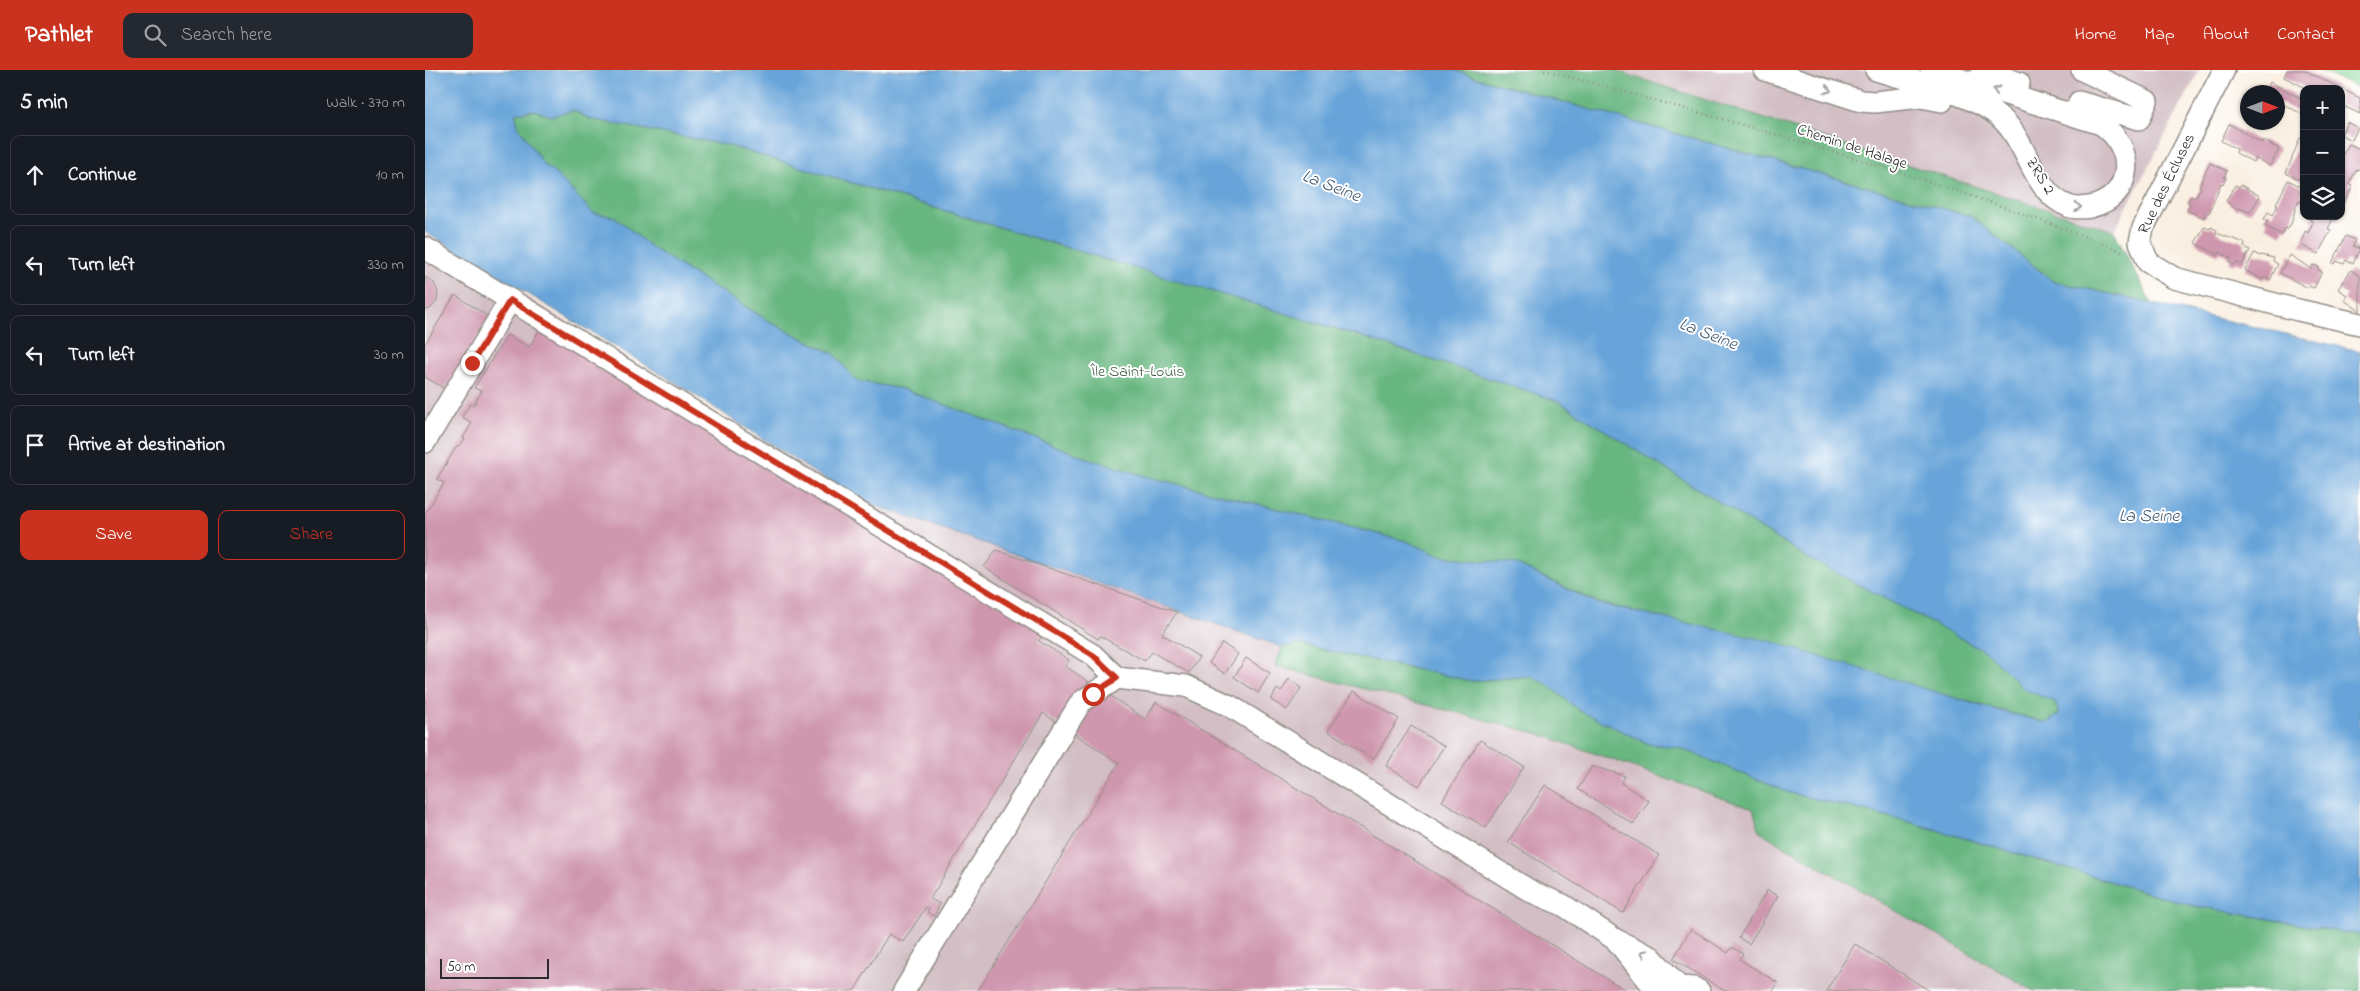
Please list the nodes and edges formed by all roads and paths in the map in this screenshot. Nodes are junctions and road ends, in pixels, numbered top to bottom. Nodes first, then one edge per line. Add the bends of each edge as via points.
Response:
1 (1544, 70) edge
2 (1765, 70) edge
3 (1876, 70) edge
4 (1931, 70) edge
5 (1982, 70) edge
6 (2082, 70) edge
7 (2224, 70) edge
8 (2021, 143) junction
9 (425, 248) edge
10 (2149, 262) junction
11 (510, 300) junction
12 (2360, 324) edge
13 (425, 442) edge
14 (1117, 678) junction
15 (1678, 990) edge
16 (904, 991) edge

1 - 10 path, Chemin de Halage via 1740,124 2015,210
2 -> 8 street via 1861,100 1875,102 1921,96 1953,103 1982,116 2005,137
3 - 8 street, ZRS 2 via 1980,102 2006,123
8 -> 4 street, ZRS 2 via 2039,181 2052,198 2069,206 2082,208 2101,204 2122,185 2126,174 2118,139 2101,124
5 - 6 street via 2139,119 2147,102
7 - 10 street, Rue des Écluses via 2143,228 2140,242
9 - 11 street
10 - 12 street, Rue des Écluses via 2174,278
11 - 13 street
11 - 14 street via 1093,655
14 - 15 street via 1186,686 1230,706 1532,892 1651,956
14 - 16 street via 1081,702

